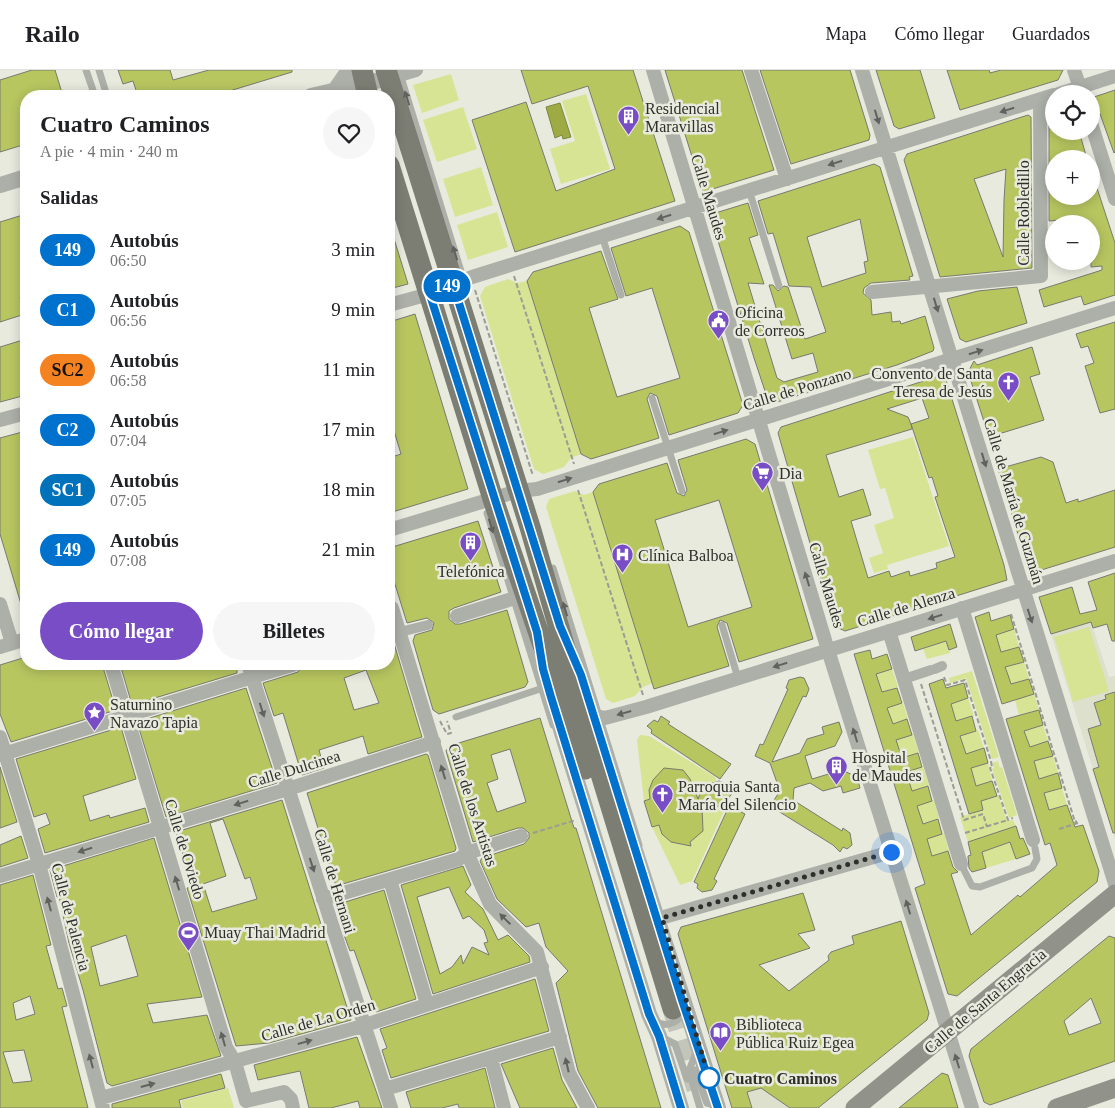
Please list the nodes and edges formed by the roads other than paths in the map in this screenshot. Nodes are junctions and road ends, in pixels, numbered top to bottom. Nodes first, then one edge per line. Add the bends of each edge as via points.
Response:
1 (86, 70) edge
2 (99, 70) edge
3 (416, 70) edge
4 (653, 70) edge
5 (751, 70) edge
6 (862, 70) edge
7 (1074, 70) edge
8 (393, 73) edge
9 (1115, 76) edge
10 (355, 83) edge
11 (1079, 85) edge
12 (1093, 85) edge
13 (93, 90) edge
14 (105, 90) edge
15 (331, 90) edge
16 (1045, 99) edge
17 (1046, 140) edge
18 (1096, 140) edge
19 (886, 148) junction
20 (20, 179) edge
21 (787, 179) junction
22 (0, 185) edge
23 (395, 189) edge
24 (749, 190) junction
25 (1115, 199) edge
26 (694, 208) junction
27 (602, 236) junction
28 (464, 285) junction
29 (779, 286) dead end
30 (930, 286) junction
31 (872, 292) dead end
32 (621, 295) dead end
33 (422, 296) junction
34 (395, 304) edge
35 (1115, 308) edge
36 (953, 359) junction
37 (652, 398) dead end
38 (20, 415) edge
39 (759, 419) junction
40 (0, 420) edge
41 (668, 448) junction
42 (527, 488) junction
43 (682, 492) dead end
44 (485, 498) junction
45 (395, 528) edge
46 (1115, 561) edge
47 (551, 562) dead end
48 (1022, 590) junction
49 (519, 597) junction
50 (0, 604) edge
51 (962, 608) junction
52 (457, 616) dead end
53 (428, 625) dead end
54 (722, 625) dead end
55 (560, 626) junction
56 (889, 631) junction
57 (537, 632) junction
58 (395, 633) edge
59 (395, 636) edge
60 (20, 641) edge
61 (6, 646) edge
62 (828, 650) junction
63 (113, 670) edge
64 (250, 670) edge
65 (930, 670) road end
66 (738, 678) junction
67 (904, 678) junction
68 (545, 688) junction
69 (126, 716) junction
70 (456, 717) road end
71 (597, 717) junction
72 (0, 737) edge
73 (434, 742) junction
74 (3, 754) edge
75 (288, 789) junction
76 (160, 827) junction
77 (527, 835) road end
78 (1034, 844) joint
79 (891, 852) junction
80 (467, 853) junction
81 (38, 864) junction
82 (963, 867) joint
83 (0, 876) edge
84 (390, 880) junction
85 (1115, 884) edge
86 (1115, 894) edge
87 (323, 899) junction
88 (659, 918) junction
89 (542, 968) junction
90 (427, 1004) junction
91 (666, 1009) junction
92 (363, 1025) junction
93 (948, 1032) junction
94 (560, 1037) junction
95 (697, 1040) junction
96 (664, 1041) junction
97 (491, 1058) junction
98 (235, 1062) junction
99 (697, 1070) dead end
100 (1115, 1088) edge
101 (385, 1089) junction
102 (102, 1103) edge
103 (246, 1104) edge
104 (293, 1108) edge
105 (391, 1108) edge
106 (504, 1108) edge
107 (588, 1108) edge
108 (673, 1108) edge
109 (681, 1108) edge
110 (688, 1108) edge
111 (696, 1108) edge
112 (700, 1108) edge
113 (710, 1108) edge
114 (718, 1108) edge
115 (855, 1108) edge
116 (972, 1108) edge
117 (1057, 1108) edge

1 - 13 lane
2 - 14 lane
3 - 8 street
4 - 26 street, Calle Maudes
5 - 21 street
6 -> 19 street, Calle de María de Guzmán
7 - 11 street
8 - 10 street
28 -> 8 main road
9 - 12 street
10 - 15 street
16 -> 19 street
17 - 30 street, Calle Robledillo via 1041,276
18 - 25 street
19 -> 21 street
19 - 30 street, Calle de María de Guzmán
20 - 22 street
21 - 24 street
23 - 33 main road
24 - 26 street
24 - 29 lane
26 -> 27 street
26 - 39 street, Calle Maudes
27 - 28 street via 579,239
27 - 32 lane
28 - 33 street
28 - 42 main road
30 - 31 street, Calle Robledillo
30 -> 36 street, Calle de María de Guzmán
33 - 34 street
33 - 44 main road
36 -> 35 street, Calle de Ponzano
36 - 39 street, Calle de Ponzano
36 -> 48 street, Calle de María de Guzmán
37 - 41 lane
38 - 40 street
41 -> 39 street, Calle de Ponzano
62 -> 39 street, Calle Maudes
42 -> 41 street, Calle de Ponzano
41 - 43 lane
42 - 44 street, Calle de Ponzano
42 - 55 main road
44 - 45 street, Calle de Ponzano
44 -> 49 main road
46 - 48 street, Calle de Alenza
71 -> 47 lane
48 - 51 street, Calle de Alenza
48 -> 85 street, Calle de María de Guzmán
49 - 52 street
49 - 57 main road
49 - 68 lane
50 - 61 street
51 -> 56 street, Calle de Alenza
51 - 78 street
53 - 58 street
54 - 66 lane
55 - 71 street
55 - 91 main road
56 - 62 street, Calle de Alenza
56 - 67 street
57 - 68 street
57 - 91 main road
59 - 73 street, Calle de los Artistas
60 - 61 street
62 -> 66 street, Calle de Alenza
79 -> 62 street, Calle Maudes
63 - 69 street, Calle de Oviedo
64 - 69 street
64 -> 75 street, Calle de Hernani
65 - 67 street
66 -> 71 street, Calle de Alenza via 618,715
67 - 82 street
68 - 70 lane
68 - 91 street
68 - 108 lane
69 - 74 street
69 - 76 street, Calle de Oviedo
71 - 88 street
72 - 74 street, Calle de Palencia
73 - 75 street, Calle Dulcinea
80 -> 73 street, Calle de los Artistas
74 - 81 street, Calle de Palencia
75 -> 76 street, Calle Dulcinea
75 -> 87 street, Calle de Hernani
76 -> 81 street, Calle Dulcinea
98 -> 76 street, Calle de Oviedo via 226,1047
77 - 80 street
78 - 82 lane via 1037,859 1032,868 978,887 972,886
79 - 88 street
93 -> 79 street, Calle Maudes
80 - 84 street
89 -> 80 street, Calle de los Artistas via 536,949 490,904
81 - 83 street, Calle Dulcinea
102 -> 81 street, Calle de Palencia
84 - 87 street
84 - 90 street
86 - 93 main road, Calle de Santa Engracia
87 - 92 street, Calle de Hernani
88 - 91 street
88 - 95 lane via 694,1021
89 - 90 street, Calle de La Orden
89 - 94 street, Calle de los Artistas
90 - 92 street, Calle de La Orden
91 - 95 street
91 - 96 street
98 -> 92 street, Calle de La Orden
92 - 101 street, Calle de Hernani
93 - 115 main road, Calle de Santa Engracia
116 -> 93 street, Calle Maudes
94 - 97 street
107 -> 94 street, Calle de los Artistas via 572,1082
95 - 112 lane via 689,1069
95 - 114 street
96 - 109 street
96 - 110 street
96 - 111 lane via 675,1044
97 - 101 street
97 - 106 street
102 -> 98 street, Calle de La Orden
98 - 103 street, Calle de Oviedo
99 - 113 street
100 - 117 main road
101 - 105 street, Calle de Hernani
103 - 104 street via 284,1092

